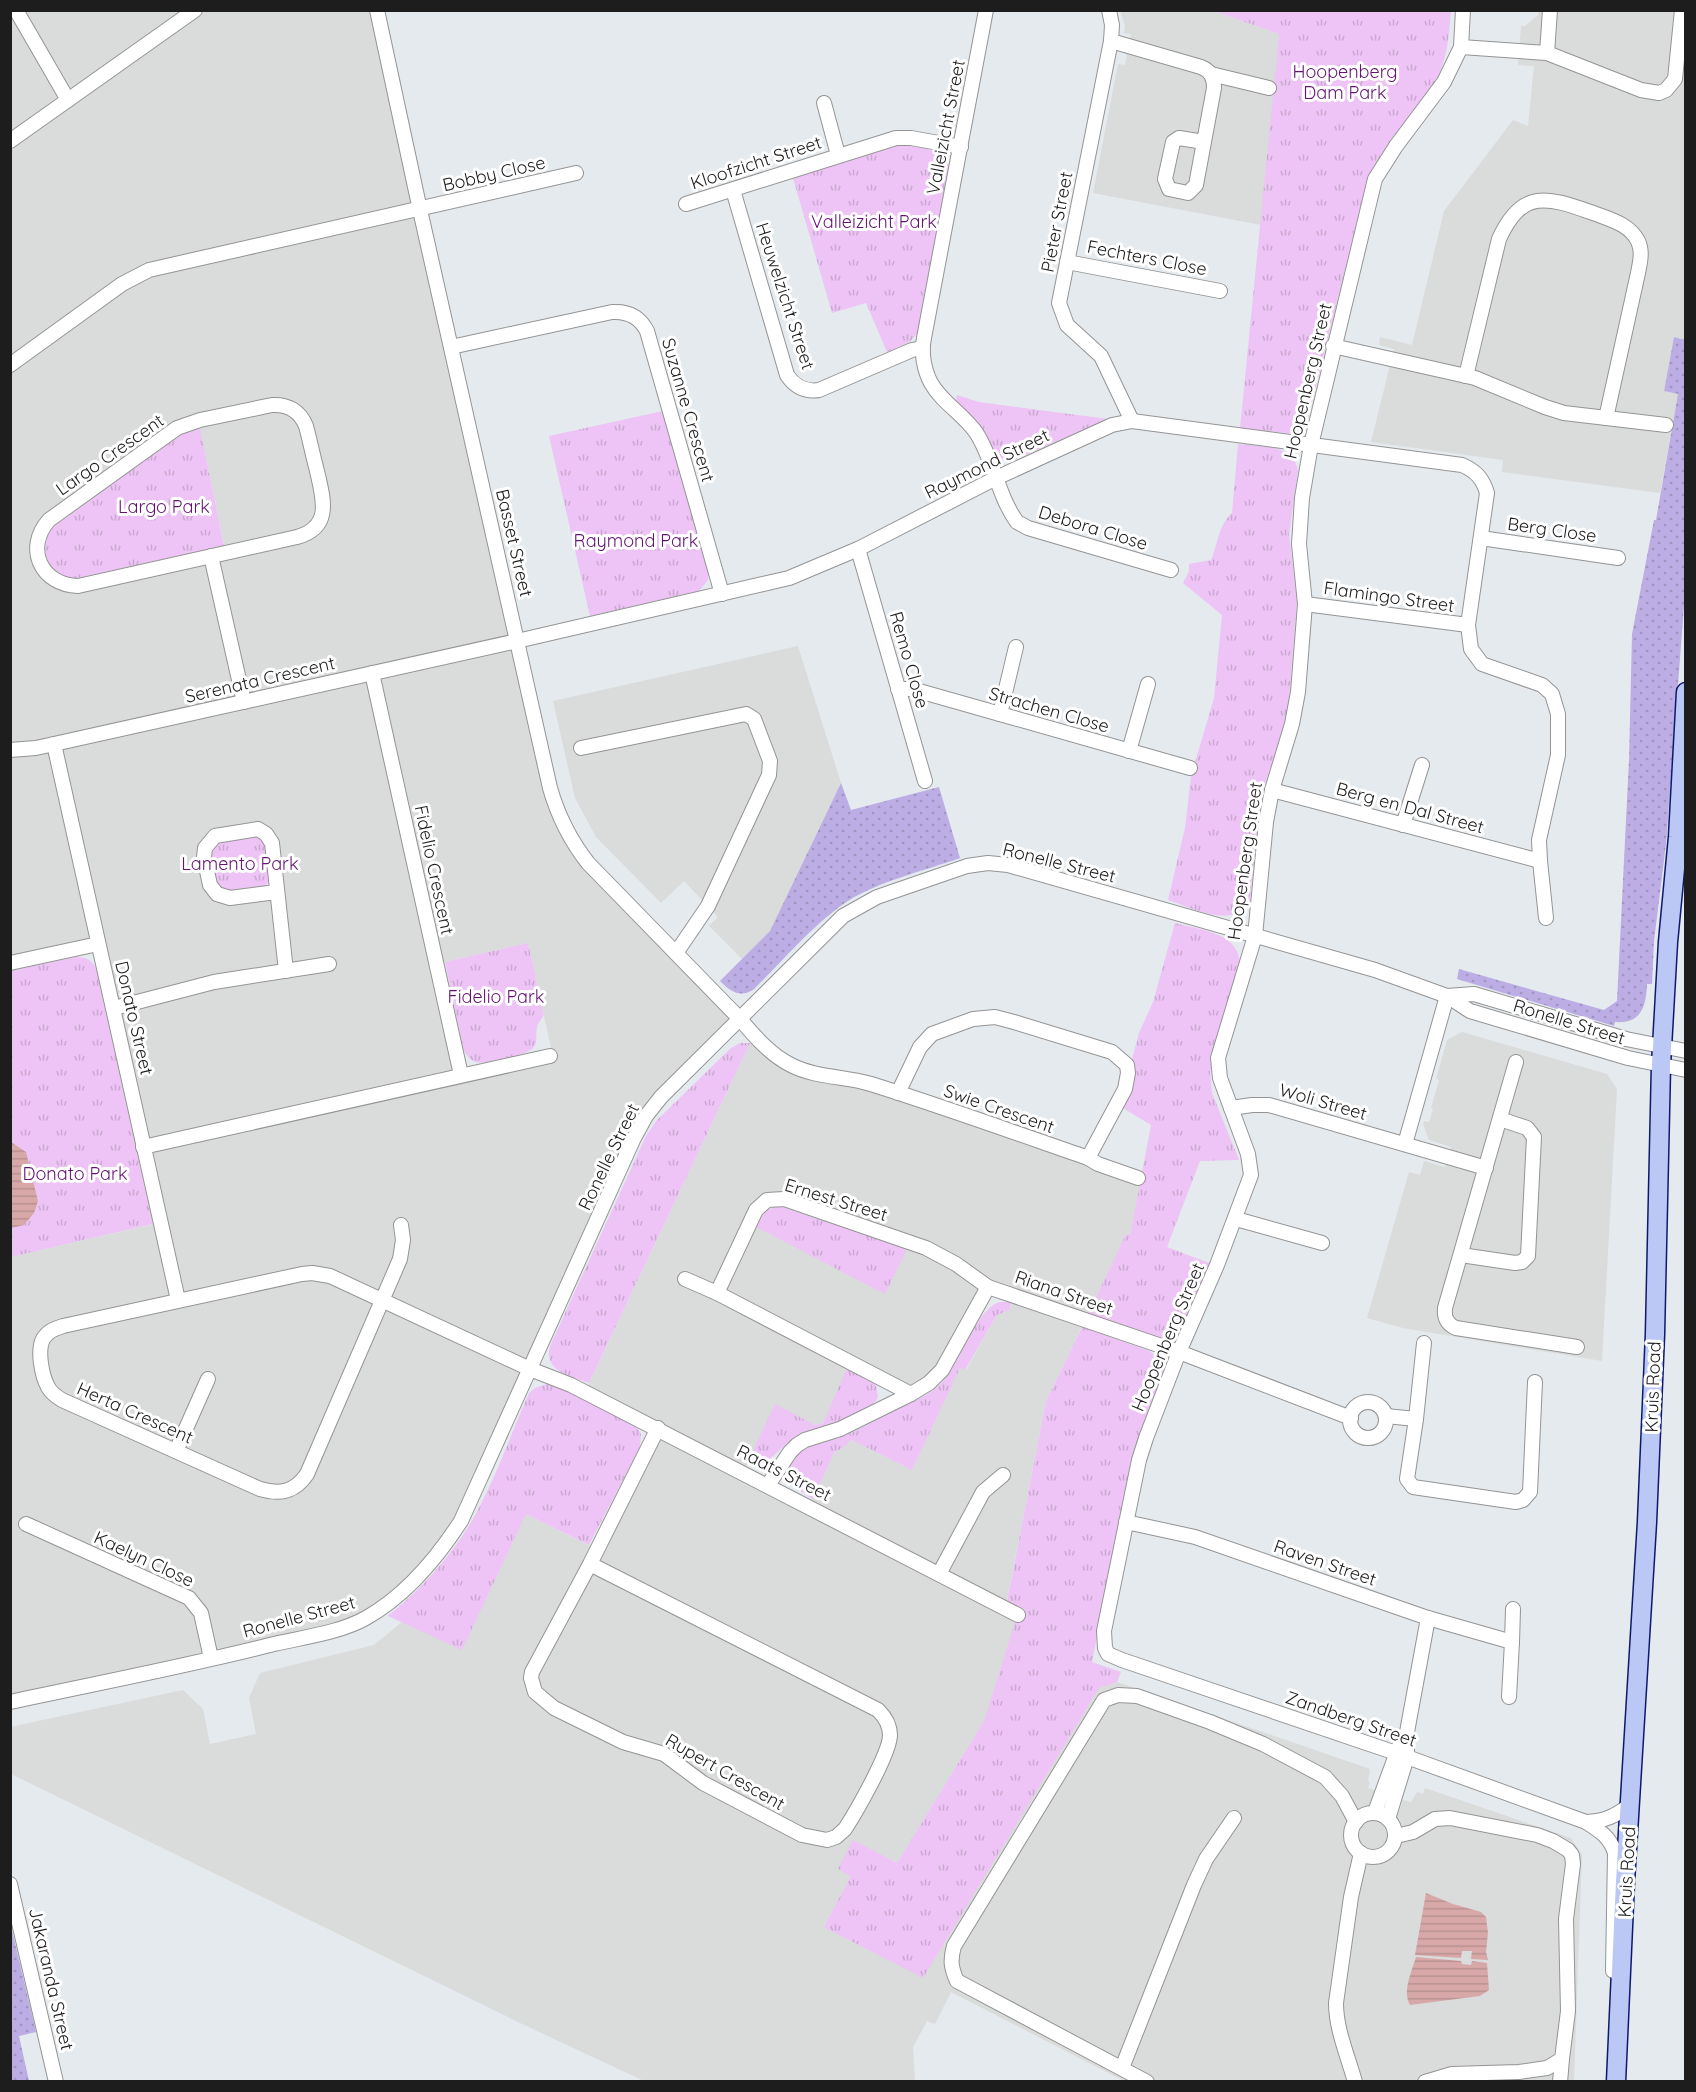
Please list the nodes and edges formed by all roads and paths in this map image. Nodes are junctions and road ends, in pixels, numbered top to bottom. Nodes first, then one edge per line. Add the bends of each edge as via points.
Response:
1 (16, 10) edge
2 (195, 10) edge
3 (377, 10) edge
4 (986, 10) edge
5 (1108, 10) edge
6 (1464, 10) edge
7 (1550, 10) edge
8 (1682, 10) edge
9 (1111, 41) junction
10 (1461, 47) junction
11 (1547, 53) junction
12 (1211, 74) junction
13 (1269, 88) dead end
14 (68, 100) junction
15 (824, 103) dead end
16 (10, 141) edge
17 (1204, 142) dead end
18 (961, 147) junction
19 (838, 156) junction
20 (576, 173) dead end
21 (733, 190) junction
22 (686, 204) dead end
23 (420, 210) junction
24 (1067, 262) junction
25 (1220, 291) dead end
26 (1333, 346) junction
27 (451, 347) junction
28 (922, 348) junction
29 (10, 364) edge
30 (1466, 376) junction
31 (1606, 418) junction
32 (1132, 420) junction
33 (1666, 425) dead end
34 (1311, 445) junction
35 (996, 478) junction
36 (1481, 538) junction
37 (858, 549) junction
38 (212, 556) junction
39 (1618, 558) dead end
40 (1171, 570) dead end
41 (722, 594) junction
42 (1305, 604) junction
43 (1468, 626) junction
44 (517, 641) junction
45 (1016, 647) dead end
46 (372, 673) junction
47 (1148, 684) dead end
48 (898, 688) junction
49 (1686, 692) edge
50 (244, 702) junction
51 (1000, 714) junction
52 (54, 744) junction
53 (581, 748) dead end
54 (10, 750) edge
55 (1129, 751) junction
56 (1422, 765) dead end
57 (1190, 768) dead end
58 (925, 781) dead end
59 (1272, 790) junction
60 (1403, 825) junction
61 (1540, 861) junction
62 (276, 892) junction
63 (1546, 918) dead end
64 (1255, 936) junction
65 (98, 944) junction
66 (676, 953) junction
67 (10, 963) edge
68 (329, 964) dead end
69 (286, 971) junction
70 (1447, 996) junction
71 (114, 1008) junction
72 (740, 1019) junction
73 (1686, 1052) edge
74 (550, 1056) dead end
75 (1662, 1056) junction
76 (1516, 1062) dead end
77 (1686, 1070) edge
78 (461, 1075) junction
79 (898, 1094) junction
80 (1231, 1108) junction
81 (1500, 1119) junction
82 (1405, 1144) junction
83 (143, 1147) junction
84 (1088, 1158) junction
85 (1486, 1168) junction
86 (1138, 1178) dead end
87 (1236, 1219) junction
88 (401, 1225) dead end
89 (1322, 1243) dead end
90 (1461, 1255) junction
91 (685, 1279) dead end
92 (988, 1287) junction
93 (717, 1293) junction
94 (178, 1300) junction
95 (382, 1301) junction
96 (1424, 1343) dead end
97 (1577, 1347) dead end
98 (1179, 1352) junction
99 (530, 1369) junction
100 (208, 1379) dead end
101 (1535, 1382) dead end
102 (911, 1394) junction
103 (1386, 1416) junction
104 (1351, 1418) junction
105 (1416, 1419) junction
106 (658, 1428) junction
107 (176, 1451) junction
108 (1003, 1475) dead end
109 (768, 1485) junction
110 (1126, 1522) junction
111 (26, 1524) dead end
112 (590, 1564) junction
113 (939, 1574) junction
114 (1513, 1609) dead end
115 (1018, 1615) dead end
116 (1428, 1618) junction
117 (1512, 1642) junction
118 (1105, 1648) joint
119 (211, 1659) junction
120 (1509, 1696) dead end
121 (10, 1702) edge
122 (1401, 1755) junction
123 (1631, 1804) junction
124 (1375, 1812) junction
125 (1234, 1818) dead end
126 (1388, 1819) junction
127 (1356, 1822) junction
128 (1586, 1822) junction
129 (1396, 1836) junction
130 (1361, 1853) junction
131 (10, 1884) edge
132 (1619, 2025) junction
133 (1562, 2060) junction
134 (1122, 2068) junction
135 (57, 2082) edge
136 (1147, 2082) edge
137 (1355, 2082) edge
138 (1425, 2082) edge
139 (1560, 2082) edge
140 (1616, 2082) edge

1 - 14 street
2 - 14 street
3 - 23 street, Basset Street
4 - 18 street, Valleizicht Street
5 - 9 street, Pieter Street
6 - 10 street, Hoopenberg Street
7 - 11 street
8 - 11 street via 1675,79 1659,93 1641,90
9 - 12 street via 1201,67
9 - 24 street, Pieter Street
10 - 11 street
10 - 26 street, Hoopenberg Street via 1444,82 1375,179
12 - 13 street
12 - 17 street via 1214,88
14 - 16 street
15 - 19 street, Kloofzicht Street
18 - 19 street, Kloofzicht Street via 896,138
18 - 28 street, Valleizicht Street
19 - 21 street, Kloofzicht Street
20 - 23 street, Bobby Close
21 - 22 street, Kloofzicht Street
21 - 28 street, Heuwelzicht Street via 788,375 796,386 819,390
23 - 27 street, Basset Street
23 - 29 street via 140,273
24 - 25 street, Fechters Close
24 - 32 street, Pieter Street via 1059,303 1062,314 1067,324 1101,356
26 - 30 street
26 - 34 street, Hoopenberg Street
27 - 41 street, Suzanne Crescent via 612,312 624,312 640,320 647,331
27 - 44 street, Basset Street
28 - 35 street, Valleizicht Street via 932,384 976,432
30 - 31 street via 1564,413
30 - 31 street via 1504,228 1523,207 1545,200 1557,201 1620,223 1631,231 1640,248
31 - 33 street
32 - 34 street, Raymond Street
32 - 35 street, Raymond Street via 1112,425
34 - 36 street, Raymond Street via 1462,465 1473,470 1487,493
34 - 42 street, Hoopenberg Street via 1299,544
35 - 37 street, Raymond Street
35 - 40 street, Debora Close via 1013,517 1022,525
36 - 39 street, Berg Close
36 - 43 street
37 - 41 street, Raymond Street via 789,578
37 - 48 street, Remo Close
38 - 38 street, Largo Crescent via 78,586 61,583 47,574 37,546 40,532 49,520 177,428 272,405 290,408 306,426 324,504 321,519 305,535
38 - 50 street
41 - 44 street, Raymond Street
42 - 43 street, Flamingo Street
42 - 59 street, Hoopenberg Street via 1298,692
43 - 61 street via 1471,649 1482,664 1542,685 1555,702 1558,755 1542,824
44 - 46 street, Serenata Crescent
44 - 66 street, Basset Street via 550,788 568,835 588,863
45 - 51 street
46 - 50 street, Serenata Crescent
46 - 78 street, Fidelio Crescent
47 - 55 street
48 - 51 street, Strachen Close
48 - 58 street, Remo Close
49 - 75 street, Kruis Road
50 - 52 street, Serenata Crescent
51 - 55 street, Strachen Close
52 - 54 street, Serenata Crescent
52 - 65 street, Donato Street
53 - 66 street via 746,714 754,719 770,761 769,775 708,906
55 - 57 street, Strachen Close
56 - 60 street
59 - 60 street, Berg en Dal Street
59 - 64 street, Hoopenberg Street
60 - 61 street, Berg en Dal Street
61 - 63 street
62 - 62 street via 230,898 217,894 210,885 204,857 207,844 215,836 253,829 266,834 272,843
62 - 69 street
64 - 70 street, Ronelle Street via 1375,970
64 - 72 street, Ronelle Street via 1008,866 977,864 877,897 852,910
64 - 80 street, Hoopenberg Street via 1218,1058 1220,1078
65 - 67 street
65 - 71 street, Donato Street
66 - 72 street, Basset Street
68 - 69 street
69 - 71 street via 214,982
70 - 75 street, Ronelle Street via 1474,994 1626,1039
70 - 82 street
71 - 83 street, Donato Street
72 - 79 street, Swie Crescent via 772,1053 790,1065
72 - 99 street, Ronelle Street via 646,1116
73 - 75 street, Ronelle Street
74 - 78 street
75 - 77 street, Ronelle Street
75 - 123 street, Kruis Road via 1655,1334
76 - 81 street
78 - 83 street
79 - 84 street, Swie Crescent
79 - 84 street via 920,1047 932,1034 973,1018 995,1017 1112,1052 1127,1065 1127,1082
80 - 82 street, Woli Street via 1269,1105
80 - 87 street, Hoopenberg Street via 1251,1167
81 - 85 street
81 - 90 street via 1527,1128 1534,1137 1528,1256 1519,1263
82 - 85 street, Woli Street
83 - 94 street, Donato Street
84 - 86 street, Swie Crescent
85 - 90 street
87 - 89 street
87 - 98 street, Hoopenberg Street
88 - 95 street via 402,1252
90 - 97 street via 1444,1312 1449,1324
91 - 93 street
92 - 93 street, Ernest Street via 926,1248 779,1198 767,1200 756,1210
92 - 98 street, Riana Street
92 - 102 street, Riana Street via 942,1370
93 - 102 street
94 - 95 street, Herta Crescent via 312,1273 330,1276
94 - 107 street, Herta Crescent via 51,1330 44,1337 40,1353 47,1386 62,1401
95 - 99 street, Herta Crescent
95 - 107 street, Herta Crescent via 301,1483 285,1492 271,1492
96 - 105 street
98 - 104 street, Riana Street
98 - 110 street, Hoopenberg Street via 1142,1449
99 - 106 street, Raats Street via 572,1384
99 - 119 street, Ronelle Street via 461,1521 404,1590 378,1611 353,1624
100 - 107 street
101 - 105 street via 1530,1492 1523,1500 1413,1487 1407,1479
102 - 109 street, Riana Street via 797,1445
103 - 104 street via 1379,1406 1367,1402 1356,1407
103 - 104 street via 1384,1428 1369,1437 1353,1429
103 - 105 street
106 - 109 street, Raats Street
106 - 112 street, Rupert Crescent
108 - 113 street via 983,1492
109 - 113 street, Raats Street
110 - 116 street, Raven Street via 1195,1537
110 - 118 street, Hoopenberg Street via 1104,1631
111 - 119 street, Kaelyn Close via 189,1599 201,1613
112 - 112 street, Rupert Crescent via 532,1672 535,1692 554,1708 623,1742 664,1754 703,1784 802,1836 827,1840 845,1829 889,1743 888,1725 878,1710
113 - 115 street, Raats Street
114 - 117 street
116 - 117 street, Raven Street
116 - 122 street
117 - 120 street
118 - 122 street, Zandberg Street via 1108,1654 1122,1660
119 - 121 street, Ronelle Street
122 - 124 street
122 - 126 street
122 - 128 street, Zandberg Street
123 - 128 street via 1614,1817
123 - 132 street, Kruis Road
124 - 126 street
124 - 127 street
125 - 134 street via 1206,1859 1194,1885
126 - 129 street
127 - 130 street via 1352,1839
127 - 134 street via 1336,1787 1325,1777 1263,1744 1137,1696 1110,1696 1104,1700 954,1946 951,1970 957,1981
128 - 132 street, Zandberg Street via 1606,1836 1615,1853 1612,1938
129 - 130 street via 1386,1853 1373,1857
129 - 133 street via 1413,1833 1441,1817 1537,1836 1568,1850 1573,1864 1566,1919 1568,2011
130 - 137 street via 1336,2003 1341,2038
131 - 135 street, Jakaranda Street
132 - 140 street, Kruis Road
133 - 138 street via 1547,2068 1452,2074
133 - 139 street
134 - 136 street

